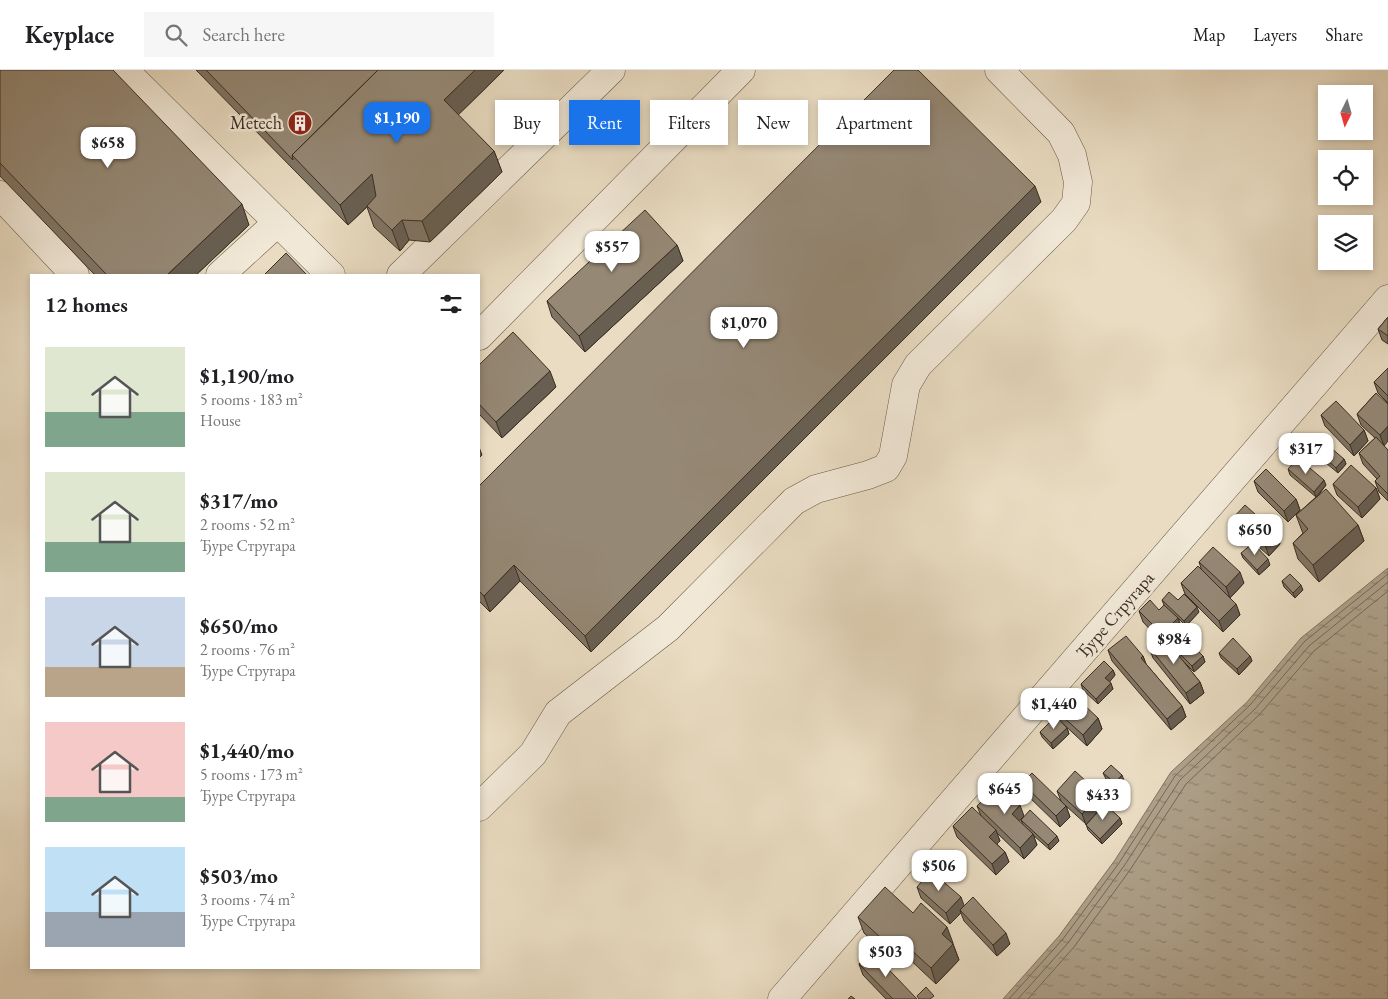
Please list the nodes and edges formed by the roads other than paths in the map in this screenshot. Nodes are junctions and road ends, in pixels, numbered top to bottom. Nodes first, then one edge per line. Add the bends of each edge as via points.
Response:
1 (124, 70) edge
2 (611, 70) edge
3 (741, 70) edge
4 (998, 70) edge
5 (0, 195) edge
6 (278, 222) junction
7 (74, 274) edge
8 (221, 274) edge
9 (330, 274) edge
10 (402, 274) edge
11 (1388, 299) edge
12 (480, 335) edge
13 (480, 806) edge
14 (782, 999) edge

1 - 6 street
2 - 10 street
3 - 12 street
4 - 13 street via 1061,133 1072,155 1078,182 1076,203 1072,209 918,365 906,385 893,456 886,468 816,489 794,501 668,628 558,713 533,754
5 - 7 street
6 - 8 street
6 - 9 street
11 - 14 street, Ђуре Стругара

